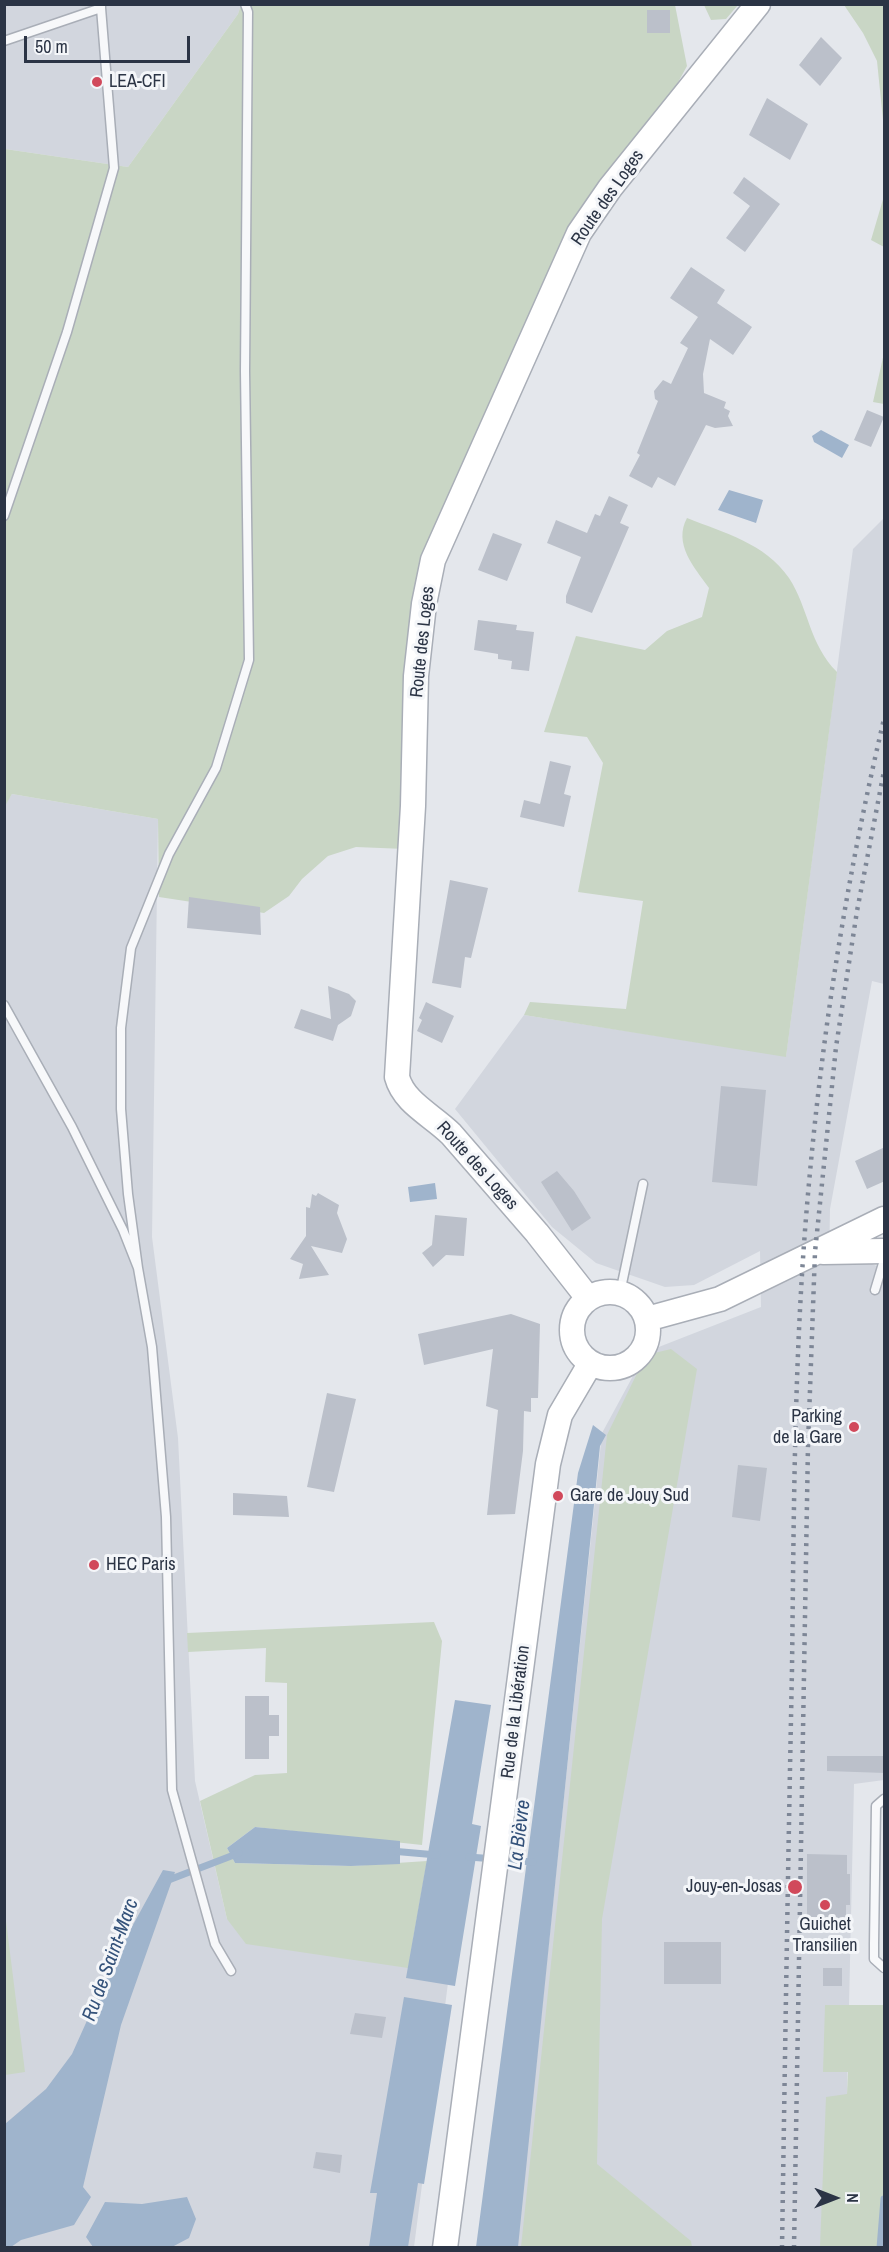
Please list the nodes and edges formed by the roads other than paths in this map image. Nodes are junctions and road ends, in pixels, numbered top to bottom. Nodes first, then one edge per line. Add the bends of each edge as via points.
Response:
1 (245, 4) edge
2 (758, 4) edge
3 (101, 6) edge
4 (4, 42) edge
5 (4, 516) edge
6 (4, 1005) edge
7 (643, 1184) dead end
8 (885, 1219) edge
9 (885, 1251) edge
10 (815, 1252) junction
11 (885, 1260) edge
12 (138, 1268) junction
13 (875, 1290) dead end
14 (620, 1293) junction
15 (588, 1298) junction
16 (647, 1319) junction
17 (590, 1364) junction
18 (885, 1799) edge
19 (885, 1968) edge
20 (231, 1971) dead end
21 (445, 2247) edge

1 - 12 lane via 249,660 216,768 169,854 131,948 121,1028 121,1109
2 - 15 main road, Route des Loges via 610,188 579,233 433,560 424,604 416,676 413,806 397,1077 407,1099 451,1134
3 - 4 lane
3 - 5 lane via 114,168 68,332
6 - 12 lane via 72,1128
7 - 14 lane
8 - 10 main road
9 - 10 main road
10 - 16 main road via 720,1299
11 - 13 lane
12 - 20 lane via 152,1347 166,1517 172,1790 215,1944
14 - 15 main road
14 - 16 main road via 637,1303
15 - 17 main road via 574,1315 572,1337 575,1348
16 - 17 main road via 647,1340 638,1357 620,1368
17 - 21 main road, Rue de la Libération via 560,1415 548,1464
18 - 19 lane via 876,1806 874,1944 874,1959

